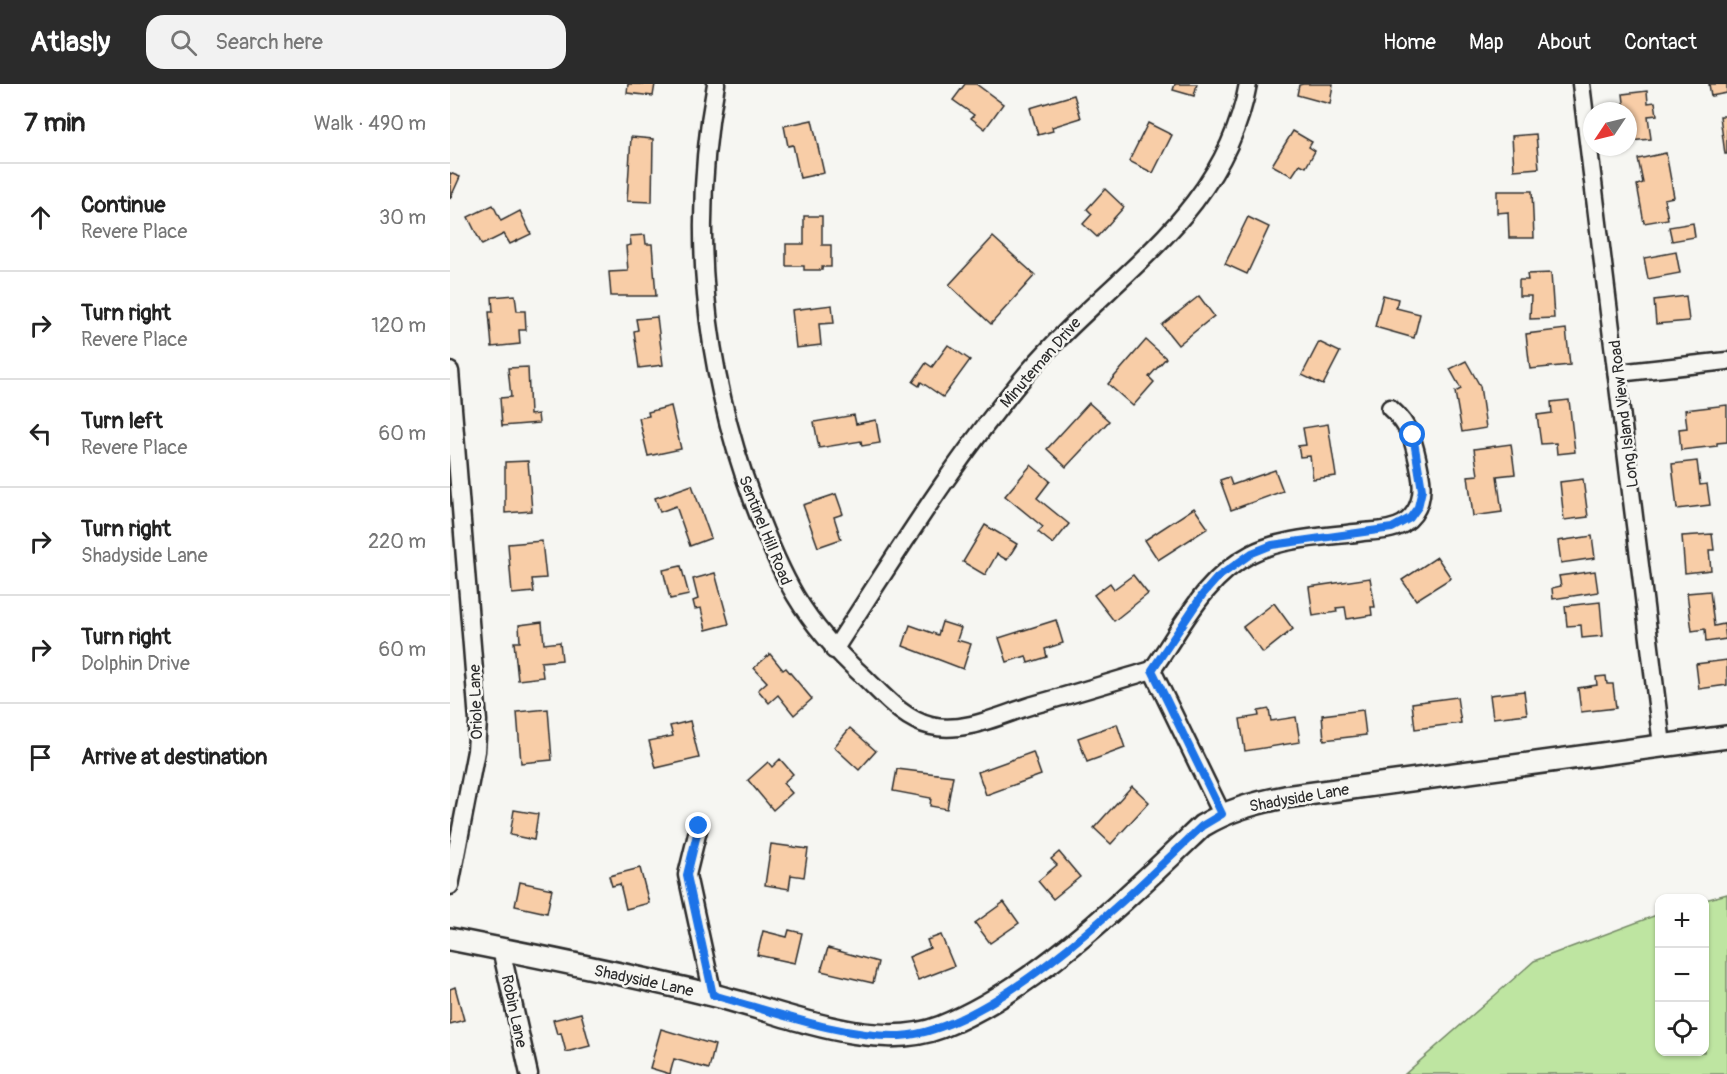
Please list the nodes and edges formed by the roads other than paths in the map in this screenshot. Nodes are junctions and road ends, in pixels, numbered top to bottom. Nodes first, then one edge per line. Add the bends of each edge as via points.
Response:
1 (716, 84) edge
2 (1248, 84) edge
3 (1581, 84) edge
4 (1727, 361) edge
5 (450, 372) edge
6 (1618, 373) junction
7 (1390, 408) dead end
8 (834, 650) junction
9 (1152, 670) junction
10 (1727, 736) edge
11 (1662, 745) junction
12 (1222, 814) junction
13 (699, 826) dead end
14 (450, 886) edge
15 (450, 939) edge
16 (501, 949) junction
17 (713, 995) junction
18 (529, 1074) edge

1 - 8 street, Sentinel Hill Road via 707,131 702,258 714,372 745,480 775,560 800,606
2 - 8 street, Minuteman Drive via 1245,102 1220,165 1199,199 1174,230 1083,312 1029,371 942,483
3 - 6 street, Long Island View Road
4 - 6 street
5 - 14 street, Oriole Lane via 478,722 476,752
6 - 11 street, Long Island View Road
7 - 9 street via 1413,435 1422,481 1421,498 1410,518 1392,528 1272,545 1252,553 1218,577 1203,594
8 - 9 street, Sentinel Hill Road via 901,711 932,727 950,728
9 - 12 street
10 - 11 street, Shadyside Lane
11 - 12 street, Shadyside Lane via 1285,797
12 - 17 street, Shadyside Lane via 1202,826 1056,957 940,1028 901,1036 870,1035
13 - 17 street via 687,875
15 - 16 street, Shadyside Lane
16 - 17 street, Shadyside Lane
16 - 18 street, Robin Lane

